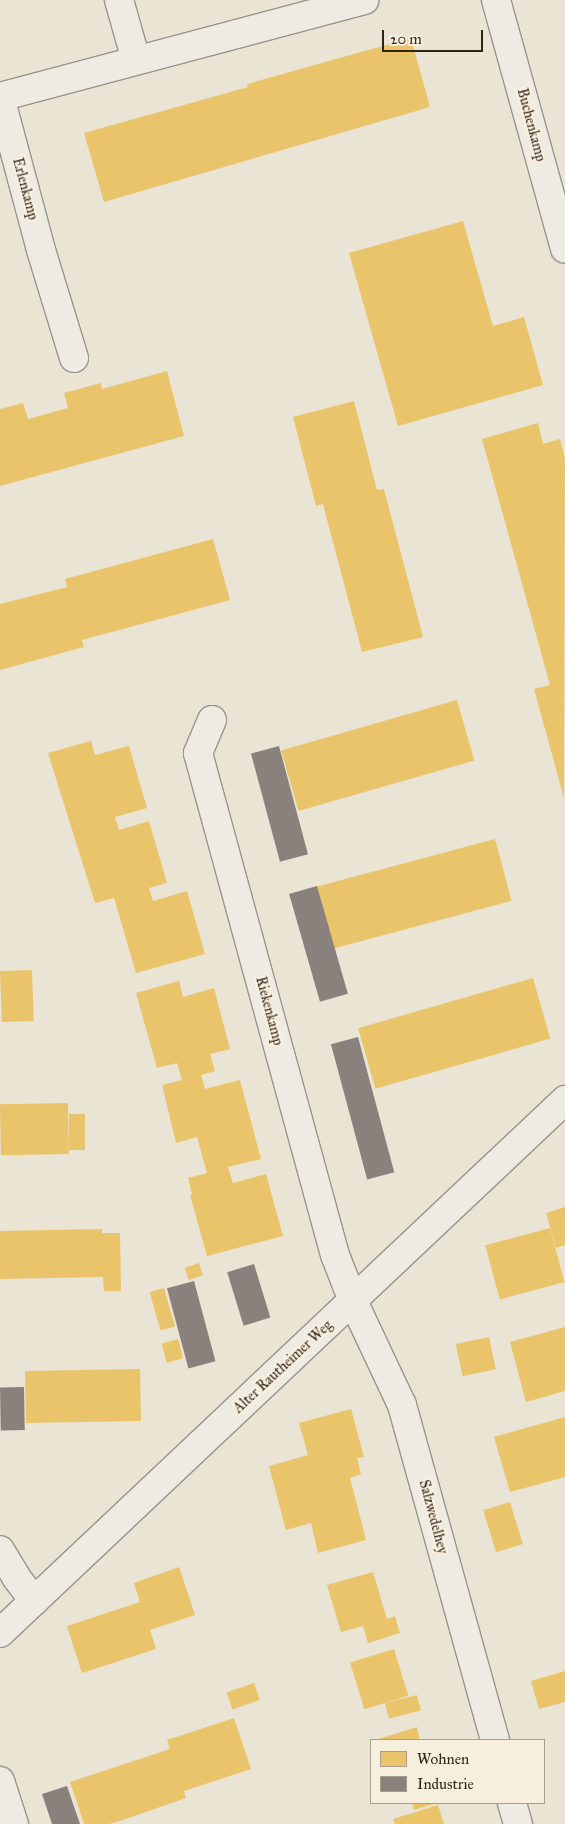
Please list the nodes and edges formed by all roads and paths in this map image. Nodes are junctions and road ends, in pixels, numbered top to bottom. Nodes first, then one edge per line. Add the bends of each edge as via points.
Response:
1 (119, 0) edge
2 (364, 0) edge
3 (496, 0) edge
4 (136, 60) junction
5 (554, 167) edge
6 (565, 249) edge
7 (74, 358) dead end
8 (212, 720) dead end
9 (565, 1100) edge
10 (353, 1301) junction
11 (0, 1550) edge
12 (34, 1601) junction
13 (0, 1633) edge
14 (495, 1739) edge
15 (0, 1781) edge
16 (512, 1804) edge
17 (14, 1824) edge
18 (518, 1824) edge

1 - 4 street
2 - 4 street, Erlenkamp
3 - 5 street, Buchenkamp
4 - 7 street, Erlenkamp via 0,97
5 - 6 street, Buchenkamp
8 - 10 street, Riekenkamp via 198,754 335,1255
9 - 10 street, Alter Rautheimer Weg
10 - 12 street, Alter Rautheimer Weg
10 - 14 street, Salzwedelhey via 402,1405
11 - 12 street
12 - 13 street, Alter Rautheimer Weg
15 - 17 street
16 - 18 street

